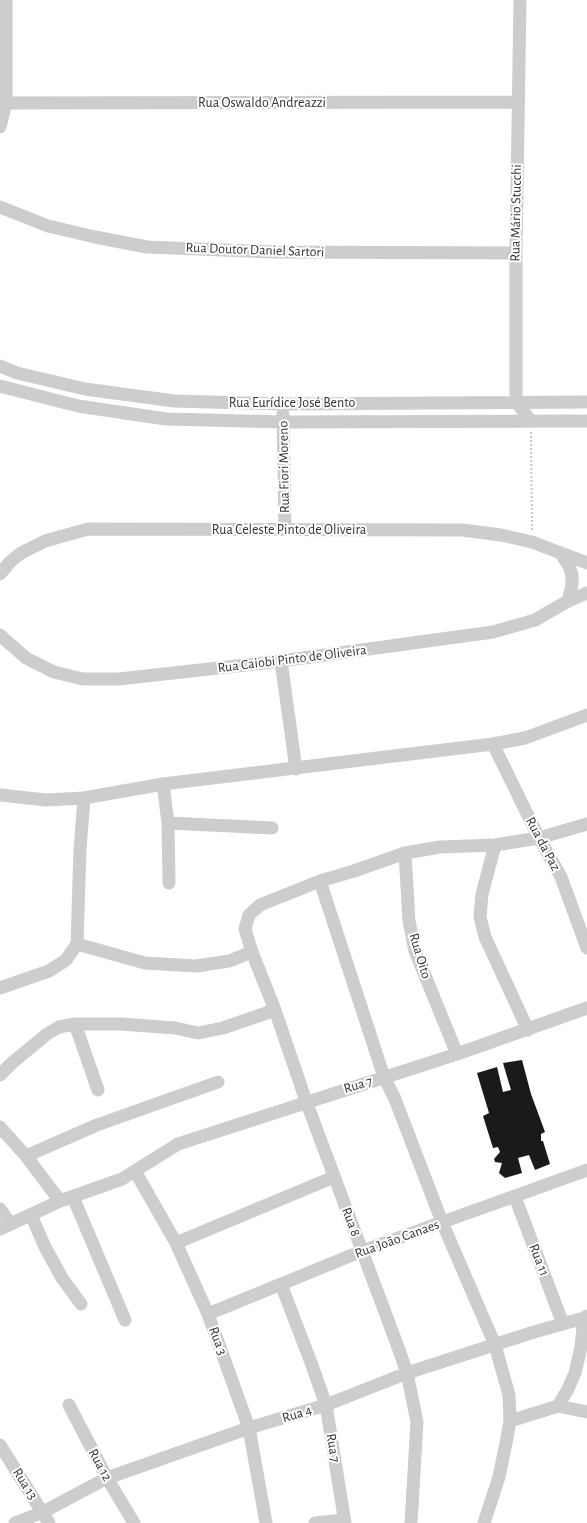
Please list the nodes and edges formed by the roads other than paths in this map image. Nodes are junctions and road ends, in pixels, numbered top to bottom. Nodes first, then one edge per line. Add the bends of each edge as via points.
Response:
1 (6, 0) edge
2 (520, 0) edge
3 (518, 102) junction
4 (6, 103) junction
5 (0, 127) edge
6 (0, 207) edge
7 (516, 253) junction
8 (0, 366) edge
9 (0, 386) edge
10 (516, 402) junction
11 (587, 402) edge
12 (283, 404) junction
13 (531, 421) junction
14 (587, 421) edge
15 (284, 422) junction
16 (285, 530) junction
17 (561, 554) junction
18 (587, 563) edge
19 (0, 574) edge
20 (587, 593) edge
21 (568, 601) junction
22 (0, 634) edge
23 (281, 661) junction
24 (587, 715) edge
25 (493, 744) junction
26 (296, 769) junction
27 (163, 784) junction
28 (0, 795) edge
29 (84, 798) junction
30 (168, 823) junction
31 (587, 824) edge
32 (272, 828) dead end
33 (539, 838) junction
34 (495, 845) junction
35 (405, 854) junction
36 (320, 881) junction
37 (169, 883) dead end
38 (77, 944) junction
39 (587, 948) edge
40 (252, 952) junction
41 (0, 988) edge
42 (587, 1008) edge
43 (275, 1010) junction
44 (75, 1024) junction
45 (528, 1030) junction
46 (458, 1054) junction
47 (0, 1075) edge
48 (384, 1077) junction
49 (218, 1082) dead end
50 (98, 1090) dead end
51 (306, 1101) junction
52 (0, 1127) edge
53 (26, 1156) junction
54 (587, 1170) edge
55 (135, 1171) junction
56 (334, 1177) junction
57 (515, 1197) junction
58 (67, 1199) junction
59 (0, 1209) edge
60 (31, 1215) junction
61 (442, 1222) junction
62 (5, 1227) edge
63 (176, 1243) junction
64 (362, 1251) junction
65 (281, 1284) junction
66 (81, 1304) dead end
67 (208, 1314) junction
68 (586, 1317) edge
69 (125, 1320) dead end
70 (563, 1324) junction
71 (495, 1345) junction
72 (407, 1373) junction
73 (69, 1405) dead end
74 (326, 1405) junction
75 (558, 1406) junction
76 (587, 1412) edge
77 (510, 1421) junction
78 (249, 1428) junction
79 (0, 1445) edge
80 (106, 1478) junction
81 (46, 1518) edge
82 (345, 1522) edge
83 (15, 1523) edge
84 (134, 1523) edge
85 (266, 1523) edge
86 (315, 1523) edge
87 (411, 1523) edge
88 (484, 1523) edge

1 - 4 street
2 - 3 street, Rua Mário Stucchi
3 - 4 street, Rua Oswaldo Andreazzi
3 - 7 street, Rua Mário Stucchi
4 - 5 street
6 - 7 street, Rua Doutor Daniel Sartori via 48,226 147,247 274,252
7 - 10 street, Rua Mário Stucchi
8 - 12 street, Rua Eurídice José Bento via 17,373 85,389 138,397
9 - 15 street, Rua Eurídice José Bento via 78,406 166,419
10 - 11 street, Rua Eurídice José Bento
10 - 12 street, Rua Eurídice José Bento
10 - 13 street
12 - 15 street, Rua Fiori Moreno
13 - 14 street, Rua Eurídice José Bento
13 - 15 street, Rua Eurídice José Bento
15 - 16 street, Rua Fiori Moreno
16 - 17 street, Rua Celeste Pinto de Oliveira via 462,530 532,542
16 - 19 street, Rua Celeste Pinto de Oliveira via 88,529 45,541 22,552
17 - 18 street, Rua Celeste Pinto de Oliveira
17 - 21 street via 572,575
20 - 21 street, Rua Caiobi Pinto de Oliveira
21 - 23 street, Rua Caiobi Pinto de Oliveira via 535,620 493,632
22 - 23 street, Rua Caiobi Pinto de Oliveira via 26,658 54,672 82,679 119,679
23 - 26 street
24 - 25 street via 525,738
25 - 26 street
25 - 33 street, Rua da Paz
26 - 27 street
27 - 29 street
27 - 30 street
28 - 29 street via 46,800
29 - 38 street
30 - 32 street
30 - 37 street
31 - 33 street
33 - 34 street
33 - 39 street, Rua da Paz via 561,877
34 - 35 street via 440,847
34 - 45 street via 482,894 480,917 485,937
35 - 36 street
35 - 46 street, Rua Oito via 415,951
36 - 40 street, Rua 8 via 260,905 249,916 245,929
36 - 48 street
38 - 40 street via 145,963 196,966 229,961
38 - 41 street via 66,960 49,971
40 - 43 street, Rua 8
42 - 45 street, Rua 7
43 - 44 street via 223,1028 198,1033 175,1028 121,1024
43 - 51 street, Rua 8
44 - 47 street via 60,1027 47,1034
44 - 50 street
45 - 46 street, Rua 7
46 - 48 street, Rua 7
48 - 51 street, Rua 7
48 - 61 street via 395,1099
49 - 53 street via 98,1125
51 - 55 street, Rua 7 via 178,1144
51 - 56 street, Rua 8
52 - 53 street
53 - 58 street
54 - 57 street, Rua João Canaes
55 - 58 street, Rua 7 via 122,1179
55 - 63 street, Rua 3
56 - 63 street
56 - 64 street, Rua 8
57 - 61 street, Rua João Canaes
57 - 70 street, Rua 11
58 - 60 street, Rua 7
58 - 69 street
59 - 62 street
60 - 62 street, Rua 7
60 - 66 street via 62,1278
61 - 64 street, Rua João Canaes
61 - 71 street
63 - 67 street, Rua 3
64 - 65 street, Rua João Canaes
64 - 72 street, Rua 8
65 - 67 street, Rua João Canaes
65 - 74 street, Rua 7
67 - 78 street, Rua 3
68 - 70 street, Rua 4
68 - 75 street via 574,1373
70 - 71 street, Rua 4
71 - 72 street, Rua 4
71 - 77 street via 509,1394
72 - 74 street, Rua 4
72 - 87 street, Rua 8 via 416,1422
73 - 80 street, Rua 12
74 - 78 street, Rua 4
74 - 82 street, Rua 7
75 - 76 street
75 - 77 street
77 - 88 street via 499,1477
78 - 80 street, Rua 4
78 - 85 street, Rua 3
79 - 81 street, Rua 13
80 - 81 street, Rua 4
80 - 84 street, Rua 12
81 - 83 street, Rua 4
82 - 86 street

